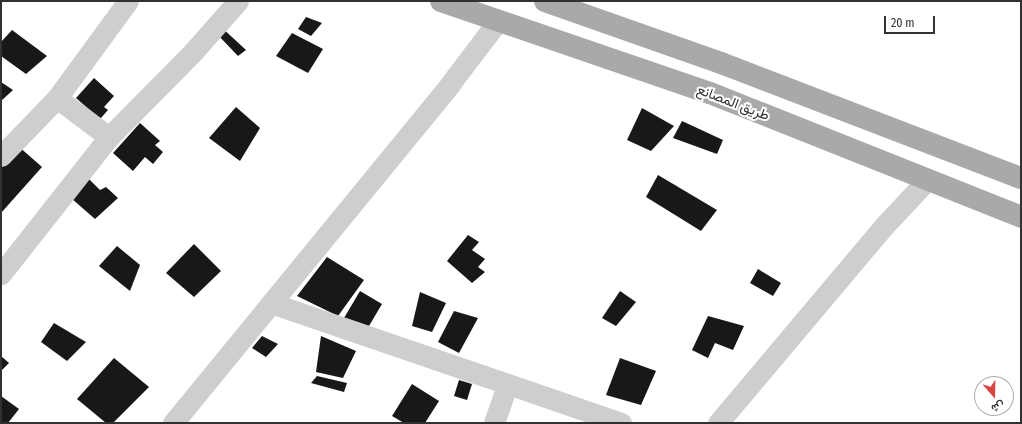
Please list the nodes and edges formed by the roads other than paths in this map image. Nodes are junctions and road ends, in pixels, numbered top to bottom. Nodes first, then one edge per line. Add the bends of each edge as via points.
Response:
1 (128, 1) edge
2 (238, 1) edge
3 (441, 1) edge
4 (545, 1) edge
5 (498, 21) junction
6 (57, 98) junction
7 (109, 137) junction
8 (1, 156) edge
9 (1021, 178) edge
10 (926, 180) junction
11 (1021, 217) edge
12 (1, 274) edge
13 (271, 303) junction
14 (508, 386) junction
15 (173, 423) edge
16 (494, 423) edge
17 (621, 423) edge
18 (718, 423) edge

1 - 6 street
2 - 7 street via 193,52
3 - 5 main road, طريق المصانع
4 - 9 main road via 722,63
5 - 10 main road, طريق المصانع via 710,93
5 - 13 street
6 - 7 street
6 - 8 street
7 - 12 street
10 - 11 main road, طريق المصانع
10 - 18 street
13 - 14 street
13 - 15 street
14 - 16 street
14 - 17 street

